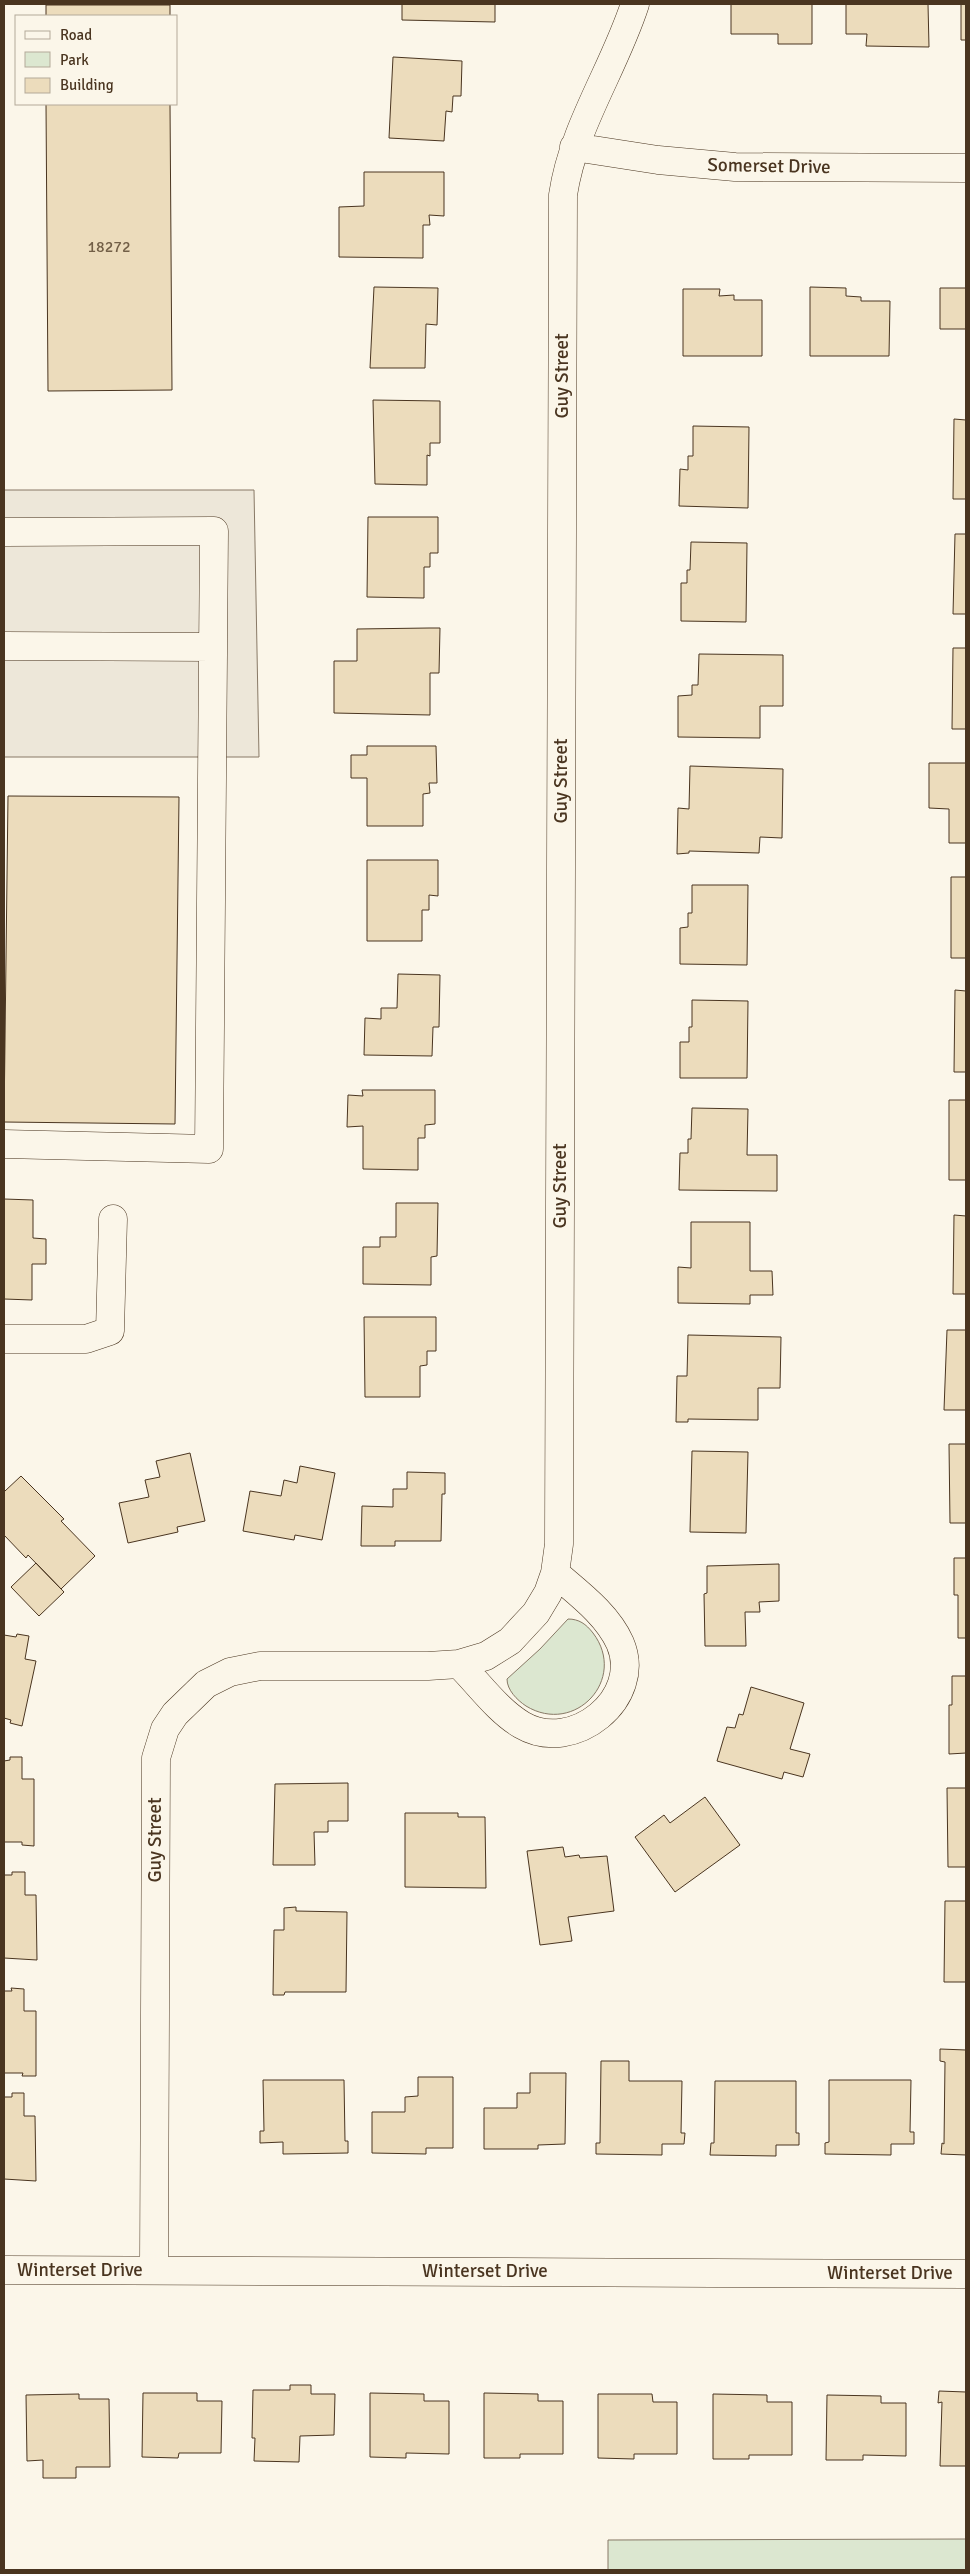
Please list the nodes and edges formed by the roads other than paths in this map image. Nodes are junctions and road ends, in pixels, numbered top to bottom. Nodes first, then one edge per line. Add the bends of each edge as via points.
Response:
1 (635, 4) edge
2 (574, 147) junction
3 (966, 168) edge
4 (4, 532) edge
5 (4, 646) edge
6 (212, 647) junction
7 (4, 1144) edge
8 (113, 1219) dead end
9 (4, 1339) edge
10 (555, 1573) junction
11 (459, 1664) junction
12 (154, 2269) junction
13 (4, 2270) edge
14 (966, 2274) edge

1 - 2 street, Guy Street
2 - 3 street, Somerset Drive via 650,159 735,167
2 - 10 street, Guy Street via 566,174 562,221 559,1524
4 - 6 street via 214,531
5 - 6 street
6 - 7 street via 208,1148
8 - 9 street via 110,1330 86,1339
10 - 11 street, Guy Street via 536,1613 510,1640 486,1656
10 - 11 street via 606,1622 620,1642 623,1673 619,1691 610,1707 596,1720 578,1729 558,1733 541,1731 523,1725 507,1713
11 - 12 street, Guy Street via 252,1667 230,1672 206,1684 188,1699 165,1729 156,1758
12 - 13 street, Winterset Drive
12 - 14 street, Winterset Drive

